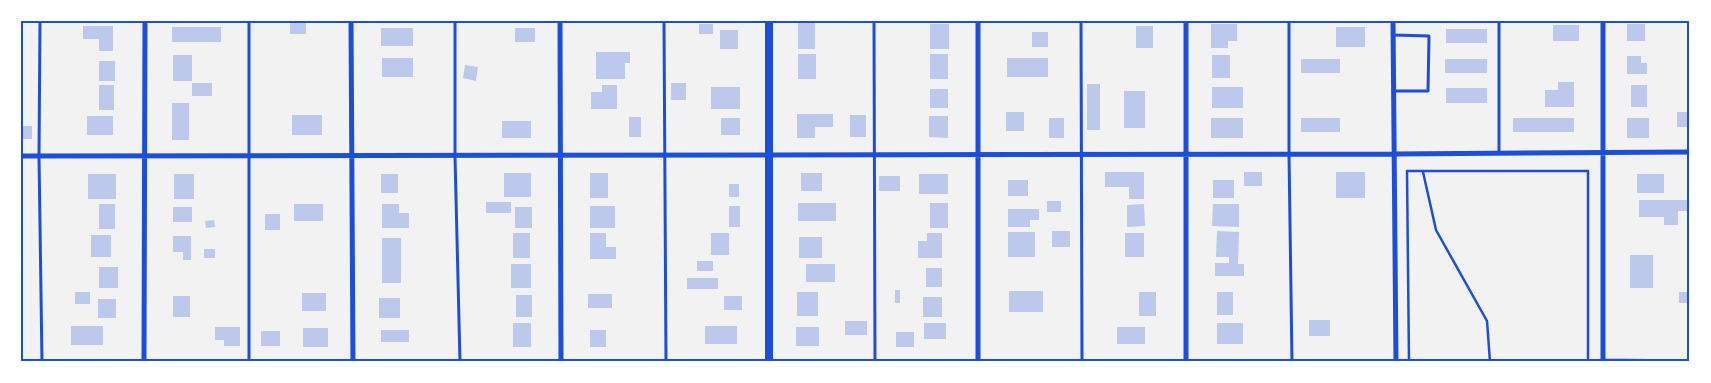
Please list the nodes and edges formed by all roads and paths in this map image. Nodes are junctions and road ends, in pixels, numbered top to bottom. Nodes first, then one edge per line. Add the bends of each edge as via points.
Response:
1 (40, 21) edge
2 (144, 21) edge
3 (248, 21) edge
4 (351, 21) edge
5 (456, 21) edge
6 (560, 21) edge
7 (664, 21) edge
8 (769, 21) edge
9 (874, 21) edge
10 (978, 21) edge
11 (1081, 21) edge
12 (1186, 21) edge
13 (1288, 21) edge
14 (1392, 21) edge
15 (1499, 21) edge
16 (1603, 21) edge
17 (1392, 35) junction
18 (1393, 91) junction
19 (1604, 152) junction
20 (1690, 152) edge
21 (1499, 153) junction
22 (1288, 154) junction
23 (1393, 154) junction
24 (770, 155) junction
25 (874, 155) junction
26 (979, 155) junction
27 (1082, 155) junction
28 (1186, 155) junction
29 (21, 156) edge
30 (39, 156) junction
31 (145, 156) junction
32 (248, 156) junction
33 (352, 156) junction
34 (455, 156) junction
35 (562, 156) junction
36 (666, 156) junction
37 (1423, 172) junction
38 (1603, 361) edge
39 (42, 362) edge
40 (144, 362) edge
41 (249, 362) edge
42 (353, 362) edge
43 (460, 362) edge
44 (561, 362) edge
45 (666, 362) edge
46 (769, 362) edge
47 (876, 362) edge
48 (978, 362) edge
49 (1082, 362) edge
50 (1186, 362) edge
51 (1292, 362) edge
52 (1396, 362) edge
53 (1409, 362) edge
54 (1490, 362) edge
55 (1588, 362) edge
56 (1690, 362) edge

1 - 30 lane
2 - 31 street
3 - 32 lane
4 - 33 street
5 - 34 lane
6 - 35 street
7 - 36 lane
8 - 24 street
9 - 25 lane
10 - 26 street
11 - 27 lane
12 - 28 street
13 - 22 lane
14 - 17 street
15 - 21 lane
16 - 19 street
17 - 18 street
17 - 18 lane via 1429,36 1428,91
18 - 23 street
19 - 20 street
19 - 21 street
19 - 38 street
21 - 23 street
22 - 23 street
22 - 28 street
22 - 51 lane
23 - 52 street
24 - 25 street
24 - 36 street
24 - 46 street
25 - 26 street
25 - 47 lane
26 - 27 street
26 - 48 street
27 - 28 street
27 - 49 lane
28 - 50 street
29 - 30 street
30 - 31 street
30 - 39 lane
31 - 32 street
31 - 40 street
32 - 33 street
32 - 41 lane
33 - 34 street
33 - 42 street
34 - 35 street
34 - 43 lane
35 - 36 street
35 - 44 street
36 - 45 lane
37 - 53 path via 1407,171
37 - 54 path via 1436,230 1487,321
37 - 55 path via 1588,171
38 - 56 street

